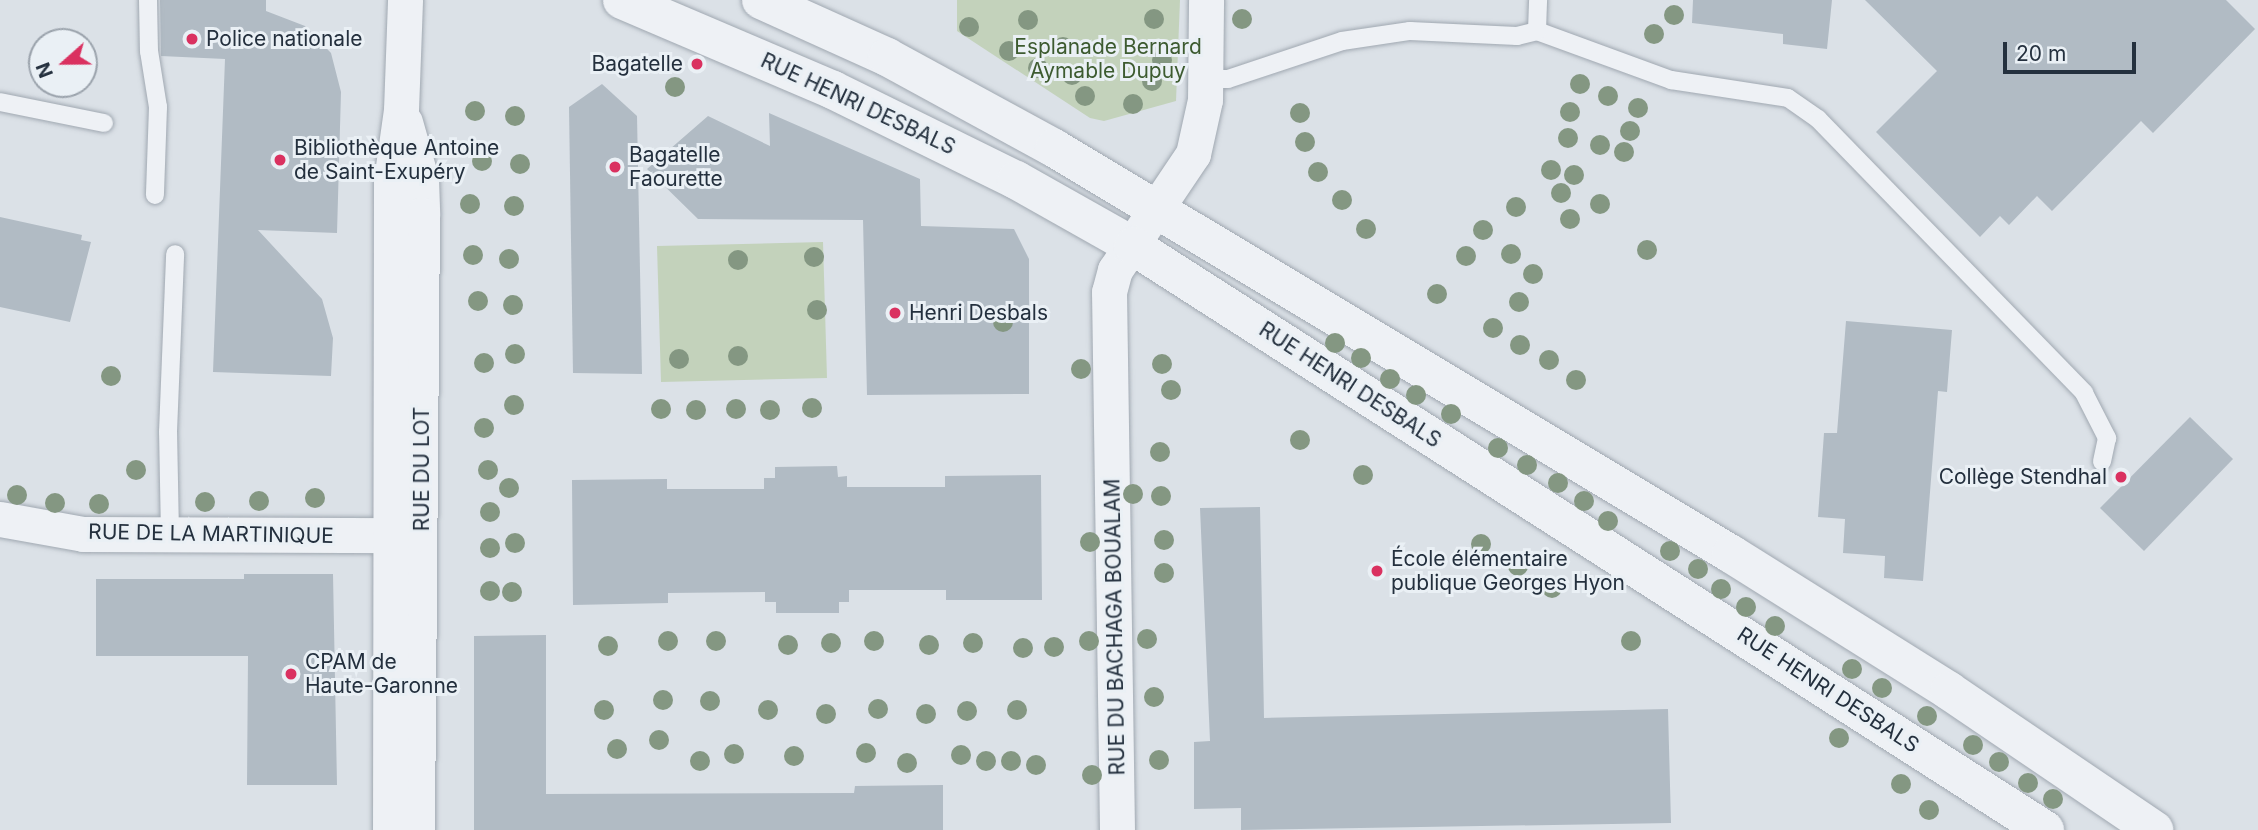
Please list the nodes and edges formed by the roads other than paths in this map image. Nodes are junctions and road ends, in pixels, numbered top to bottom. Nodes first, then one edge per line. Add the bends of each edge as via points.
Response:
1 (148, 0) edge
2 (405, 0) edge
3 (622, 0) edge
4 (761, 0) edge
5 (1206, 0) edge
6 (1538, 0) edge
7 (1537, 31) junction
8 (1206, 79) junction
9 (0, 102) edge
10 (401, 110) junction
11 (104, 123) dead end
12 (155, 195) dead end
13 (1146, 229) junction
14 (175, 254) dead end
15 (2102, 461) dead end
16 (0, 519) edge
17 (170, 534) junction
18 (388, 535) junction
19 (423, 535) junction
20 (390, 830) edge
21 (417, 830) edge
22 (1117, 830) edge
23 (2045, 830) edge
24 (2154, 830) edge

1 - 12 lane via 149,51 158,107
2 - 10 street, RUE DU LOT
3 - 13 street, RUE HENRI DESBALS via 833,90 996,169
4 - 13 street, RUE HENRI DESBALS via 887,57
5 - 8 street, RUE DU BACHAGA BOUALAM
6 - 7 lane
7 - 8 lane via 1517,36 1410,31 1342,41 1228,79
7 - 15 lane via 1671,80 1788,98 1818,119 2084,393 2107,438
8 - 13 street, RUE DU BACHAGA BOUALAM via 1193,154
9 - 11 lane
10 - 18 street, RUE DU LOT via 391,181
10 - 19 street, RUE DU LOT via 421,179
13 - 22 street, RUE DU BACHAGA BOUALAM via 1115,270 1109,292
13 - 23 street, RUE HENRI DESBALS
13 - 24 street, RUE HENRI DESBALS via 1731,554 1949,691
14 - 17 lane via 168,432
16 - 17 street, RUE DE LA MARTINIQUE via 83,534
17 - 18 street, RUE DE LA MARTINIQUE
18 - 19 street, RUE DE LA MARTINIQUE
18 - 20 street, RUE DU LOT
19 - 21 street, RUE DU LOT

